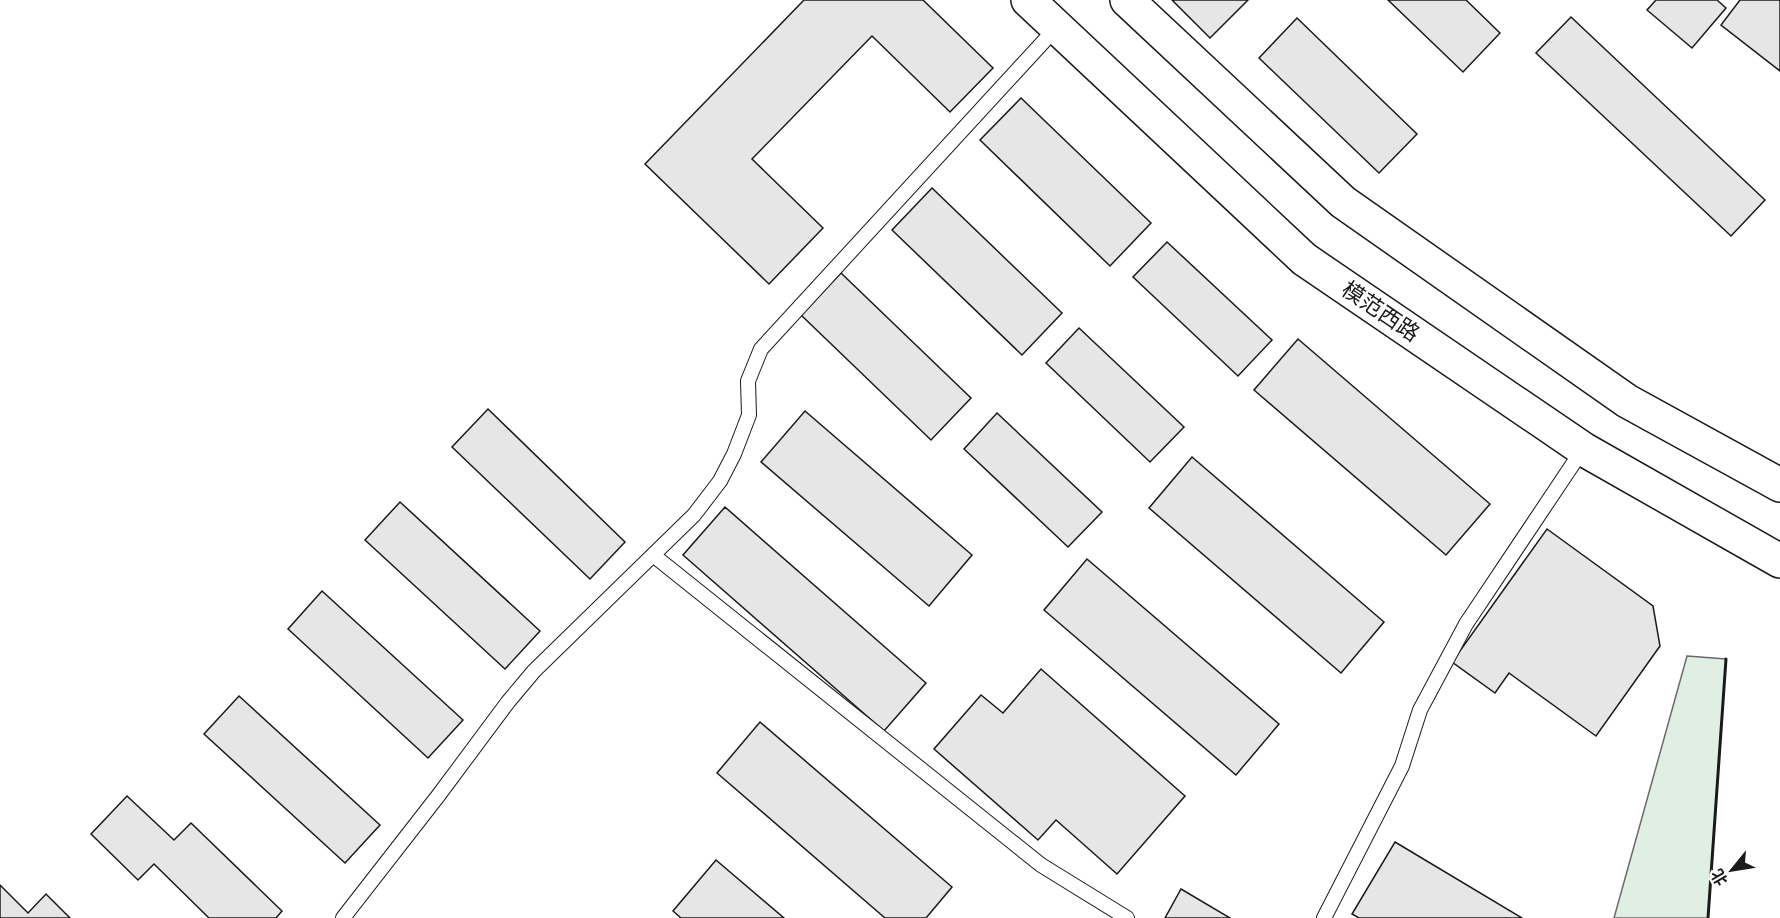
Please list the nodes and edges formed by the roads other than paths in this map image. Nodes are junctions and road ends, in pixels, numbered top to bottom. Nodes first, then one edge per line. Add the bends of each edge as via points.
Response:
1 (1028, 0) edge
2 (1127, 0) edge
3 (1057, 27) junction
4 (1582, 449) junction
5 (1780, 485) edge
6 (653, 555) junction
7 (1780, 561) edge
8 (343, 918) edge
9 (1127, 918) edge
10 (1324, 918) edge

1 - 3 main road, 模范西路
2 - 5 main road via 1343,202 1627,401
3 - 4 main road, 模范西路 via 1304,259
3 - 6 lane via 761,349 748,381 748,415 720,481 694,515
4 - 7 main road, 模范西路
4 - 10 lane via 1466,624 1420,710 1402,766
6 - 8 lane via 534,671
6 - 9 lane via 1041,865

